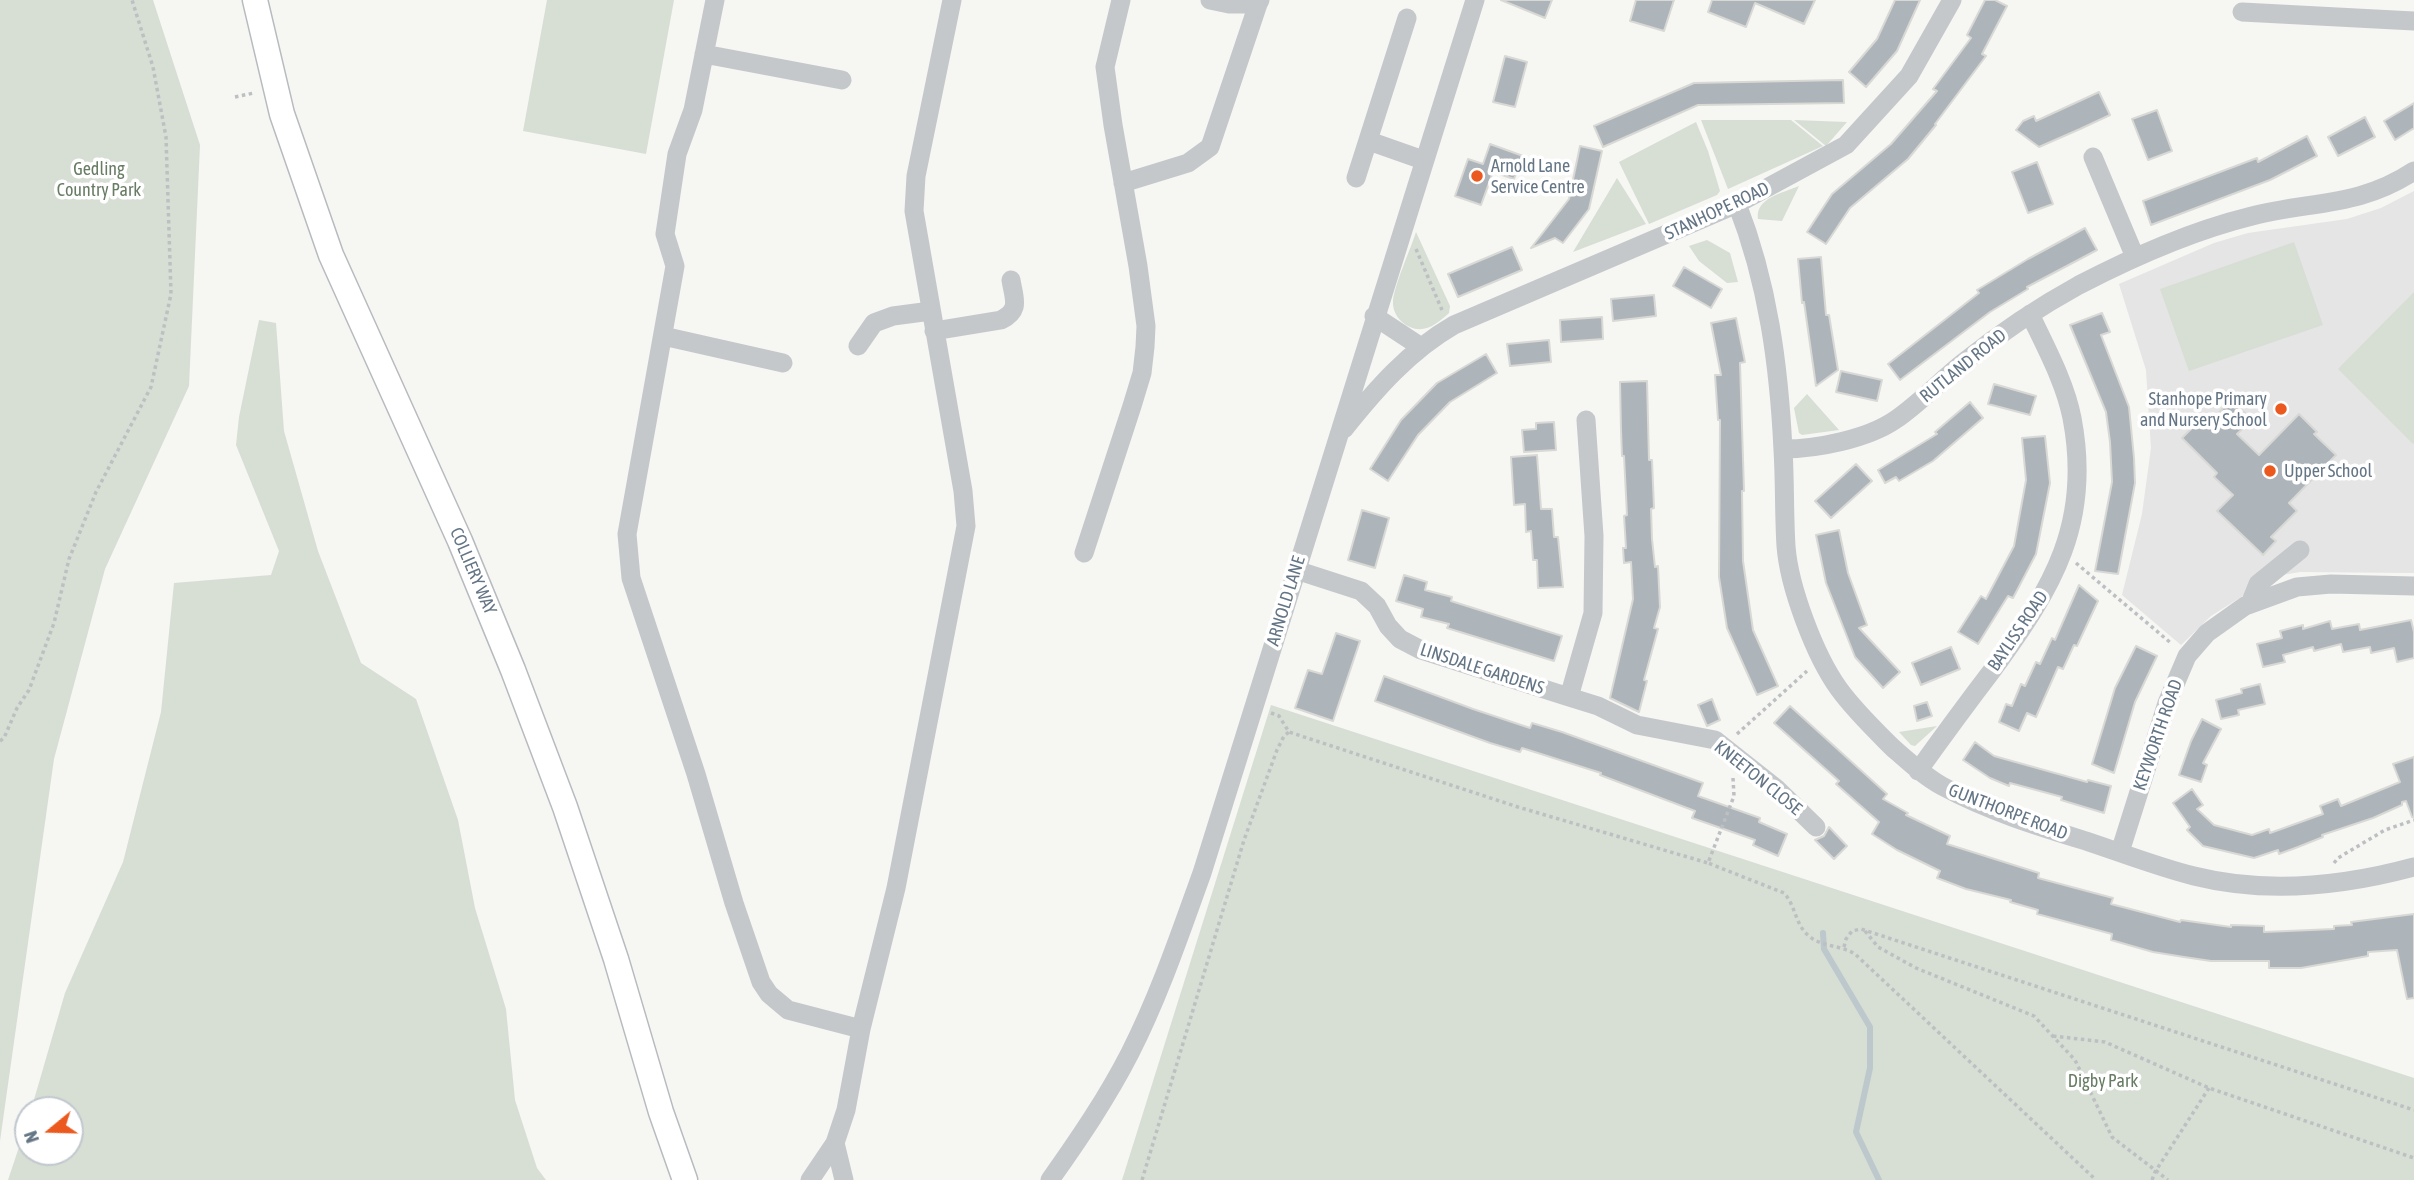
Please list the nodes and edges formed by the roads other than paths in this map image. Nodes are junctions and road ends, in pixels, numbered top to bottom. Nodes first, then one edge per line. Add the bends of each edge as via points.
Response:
1 (255, 0) edge
2 (715, 0) edge
3 (952, 0) edge
4 (1121, 0) edge
5 (1210, 0) edge
6 (1475, 0) edge
7 (1952, 0) edge
8 (1259, 2) edge
9 (2242, 12) dead end
10 (1407, 18) dead end
11 (2414, 20) edge
12 (704, 54) junction
13 (842, 80) dead end
14 (1368, 141) junction
15 (2093, 157) dead end
16 (1423, 160) junction
17 (2414, 171) edge
18 (1356, 178) dead end
19 (1123, 183) junction
20 (1737, 204) junction
21 (2135, 257) junction
22 (1011, 280) dead end
23 (931, 311) junction
24 (2030, 314) junction
25 (1374, 316) junction
26 (934, 331) junction
27 (663, 336) junction
28 (858, 346) dead end
29 (1421, 347) junction
30 (783, 363) dead end
31 (1586, 419) dead end
32 (1337, 439) junction
33 (1783, 449) junction
34 (2300, 550) dead end
35 (1084, 553) dead end
36 (1296, 570) junction
37 (2414, 586) edge
38 (2250, 604) junction
39 (1570, 697) junction
40 (1616, 715) joint
41 (1918, 771) junction
42 (1816, 827) dead end
43 (2120, 852) junction
44 (2414, 867) edge
45 (861, 1029) junction
46 (835, 1143) junction
47 (674, 1149) junction
48 (685, 1180) edge
49 (694, 1180) edge
50 (810, 1180) edge
51 (844, 1180) edge
52 (1050, 1180) edge

1 - 47 main road, COLLIERY WAY via 282,114 331,255 513,670 565,807
2 - 12 street
3 - 23 street via 914,194
4 - 19 street via 1105,67
5 - 8 street
6 - 16 street, ARNOLD LANE
7 - 20 street, STANHOPE ROAD via 1909,76 1846,145
8 - 19 street via 1210,147 1188,163
9 - 11 street
10 - 14 street
12 - 13 street
12 - 27 street via 693,110 677,154 667,220 666,243 675,266
14 - 16 street
14 - 18 street
15 - 21 street
16 - 25 street, ARNOLD LANE
17 - 21 street, RUTLAND ROAD via 2375,192 2256,215
19 - 35 street via 1138,266 1145,347 1142,373
20 - 29 street, STANHOPE ROAD via 1449,328
20 - 33 street, GUNTHORPE ROAD via 1772,327
21 - 24 street, RUTLAND ROAD
22 - 26 street via 1016,307 1011,315
23 - 26 street
23 - 28 street via 874,323
24 - 33 street, RUTLAND ROAD via 1893,421 1841,441
24 - 41 street, BAYLISS ROAD via 2065,396 2073,428 2073,517 2064,551 2033,614
25 - 29 street
25 - 32 street, ARNOLD LANE
26 - 45 street via 966,526 895,888
27 - 30 street
27 - 45 street via 627,534 631,578 761,982 788,1010
29 - 32 street, STANHOPE ROAD via 1377,388
31 - 39 street via 1594,536 1593,613
32 - 36 street, ARNOLD LANE
33 - 41 street, GUNTHORPE ROAD via 1786,548 1803,615 1837,687 1861,717
34 - 38 street via 2259,584
36 - 39 street, LINSDALE GARDENS via 1361,591 1400,639 1421,650
36 - 52 street, ARNOLD LANE via 1202,873 1168,964 1130,1052 1091,1122
37 - 38 street, KEYWORTH ROAD via 2297,587
38 - 43 street, KEYWORTH ROAD via 2227,617 2187,656 2167,703
39 - 40 street, LINSDALE GARDENS
40 - 42 street, KNEETON CLOSE via 1636,725 1715,740
41 - 43 street, GUNTHORPE ROAD via 1982,805
43 - 44 street, GUNTHORPE ROAD via 2213,880 2250,886 2319,885
45 - 46 street
46 - 50 street
46 - 51 street
47 - 48 main road, COLLIERY WAY
47 - 49 main road, COLLIERY WAY

